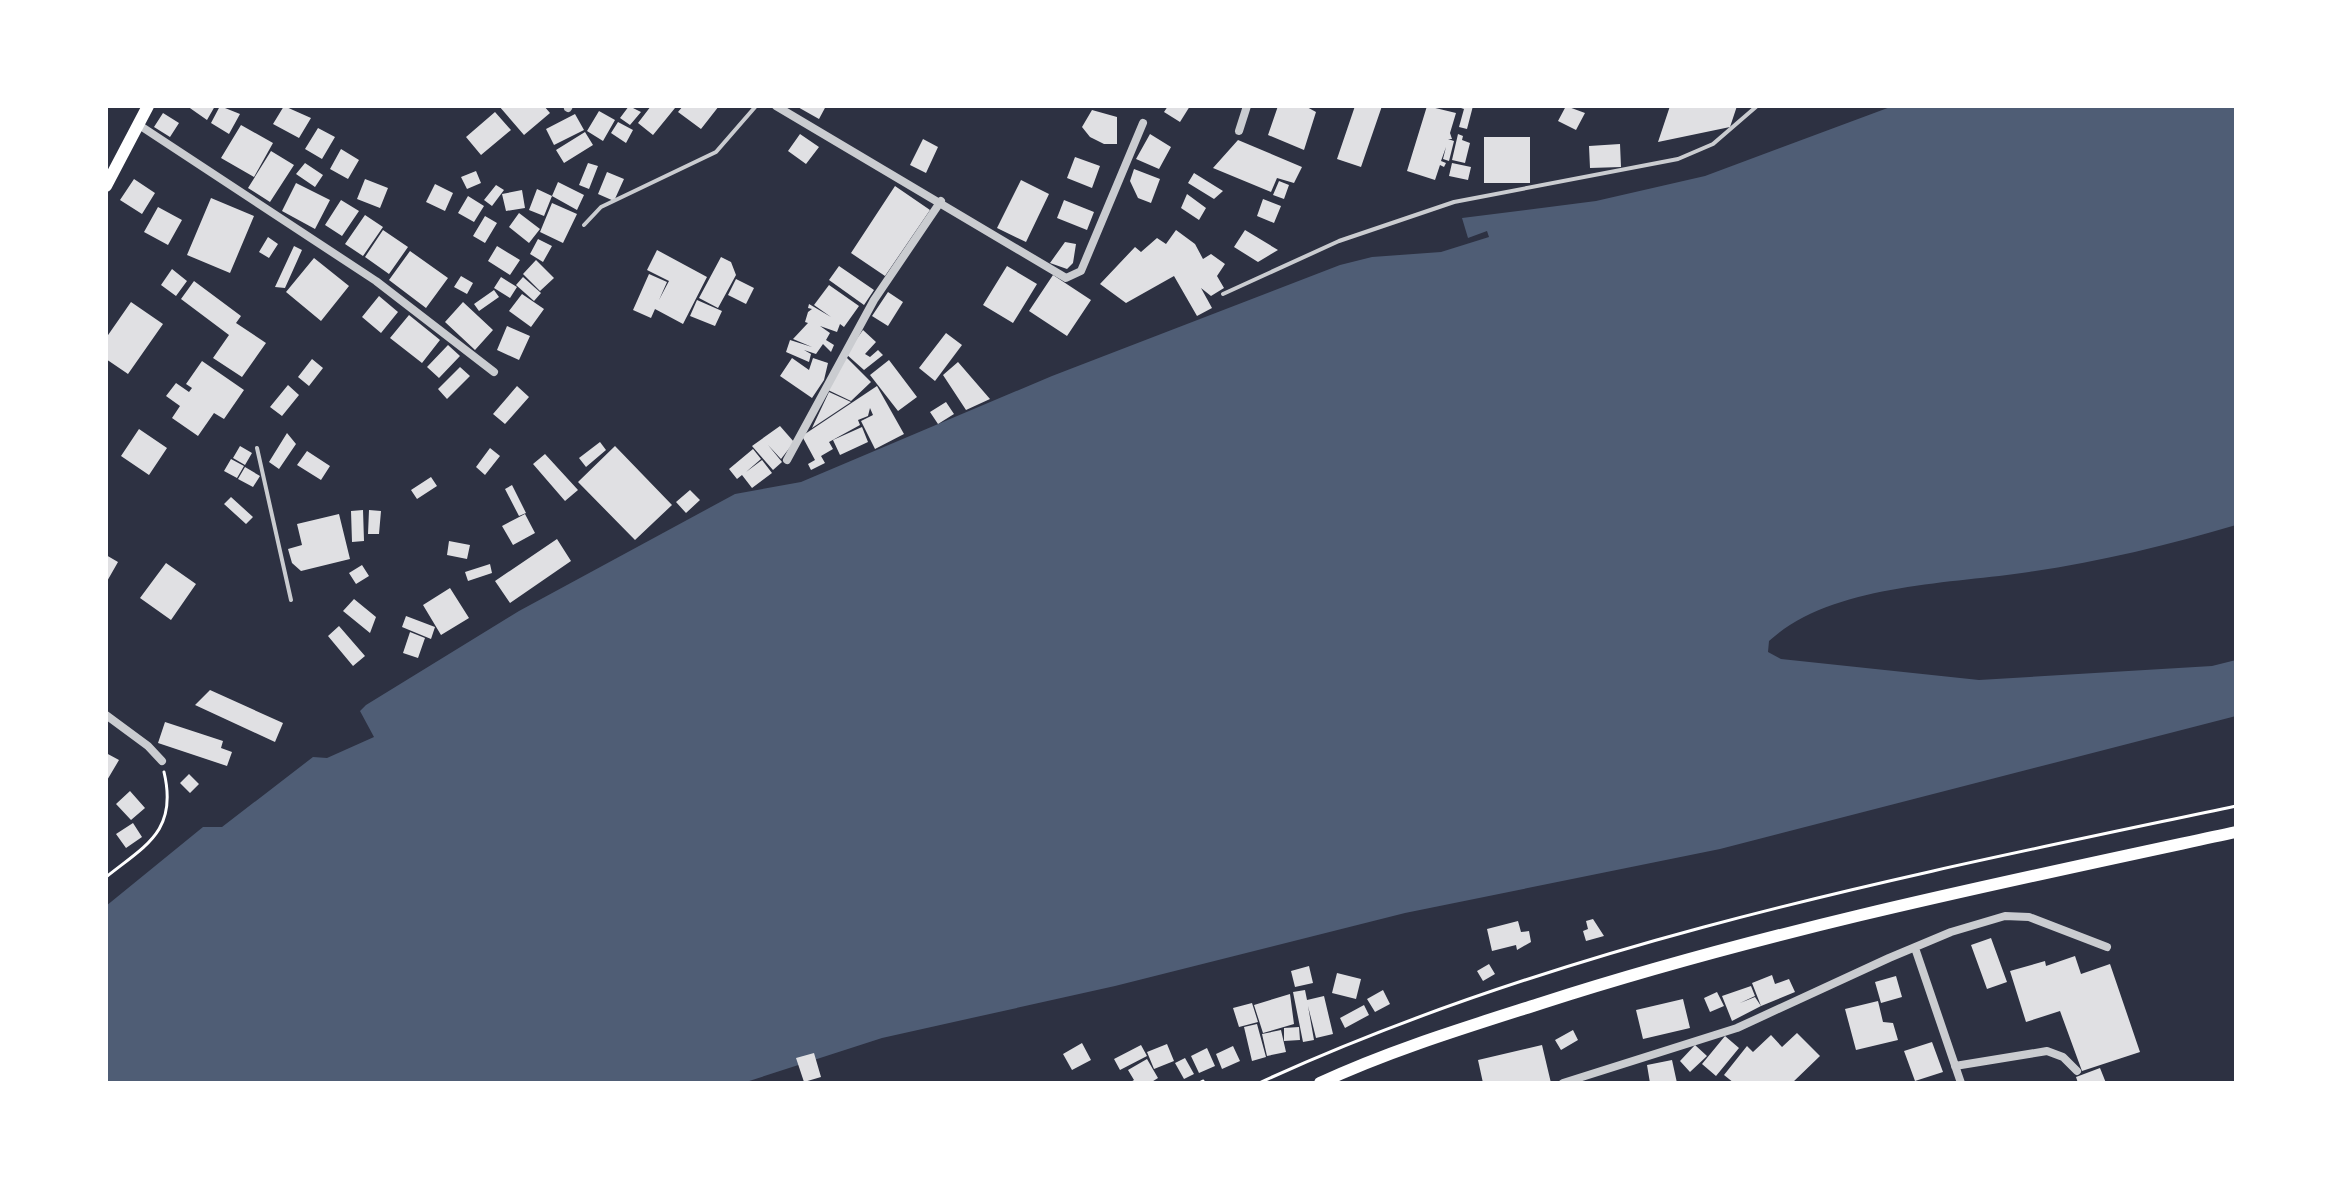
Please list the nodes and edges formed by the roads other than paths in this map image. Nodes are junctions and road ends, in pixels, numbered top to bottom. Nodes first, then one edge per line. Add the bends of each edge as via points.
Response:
1 (148, 106) edge
2 (756, 106) edge
3 (776, 106) edge
4 (1247, 106) edge
5 (1757, 106) edge
6 (1143, 123) dead end
7 (139, 125) junction
8 (1239, 131) dead end
9 (108, 178) edge
10 (941, 201) junction
11 (584, 225) dead end
12 (1223, 294) dead end
13 (494, 372) dead end
14 (257, 448) dead end
15 (787, 460) dead end
16 (291, 600) dead end
17 (106, 715) edge
18 (162, 761) road end
19 (2236, 832) edge
20 (2107, 947) dead end
21 (1915, 948) junction
22 (1955, 1066) junction
23 (2077, 1071) dead end
24 (1320, 1083) edge
25 (1563, 1083) edge
26 (1961, 1083) edge

1 - 7 main road
2 - 11 lane via 716,152 601,207
3 - 10 street
4 - 8 street
5 - 12 lane via 1713,144 1678,159 1454,202 1339,241
6 - 10 street via 1081,271 1073,277 1056,275
7 - 9 main road
7 - 13 street via 376,281
10 - 15 street via 874,300
14 - 16 lane
17 - 18 street
19 - 24 main road via 1808,927 1621,977 1453,1031
20 - 21 street via 2029,917 2005,916
21 - 22 street
21 - 25 street via 1737,1028
22 - 23 street via 2047,1051
22 - 26 street

